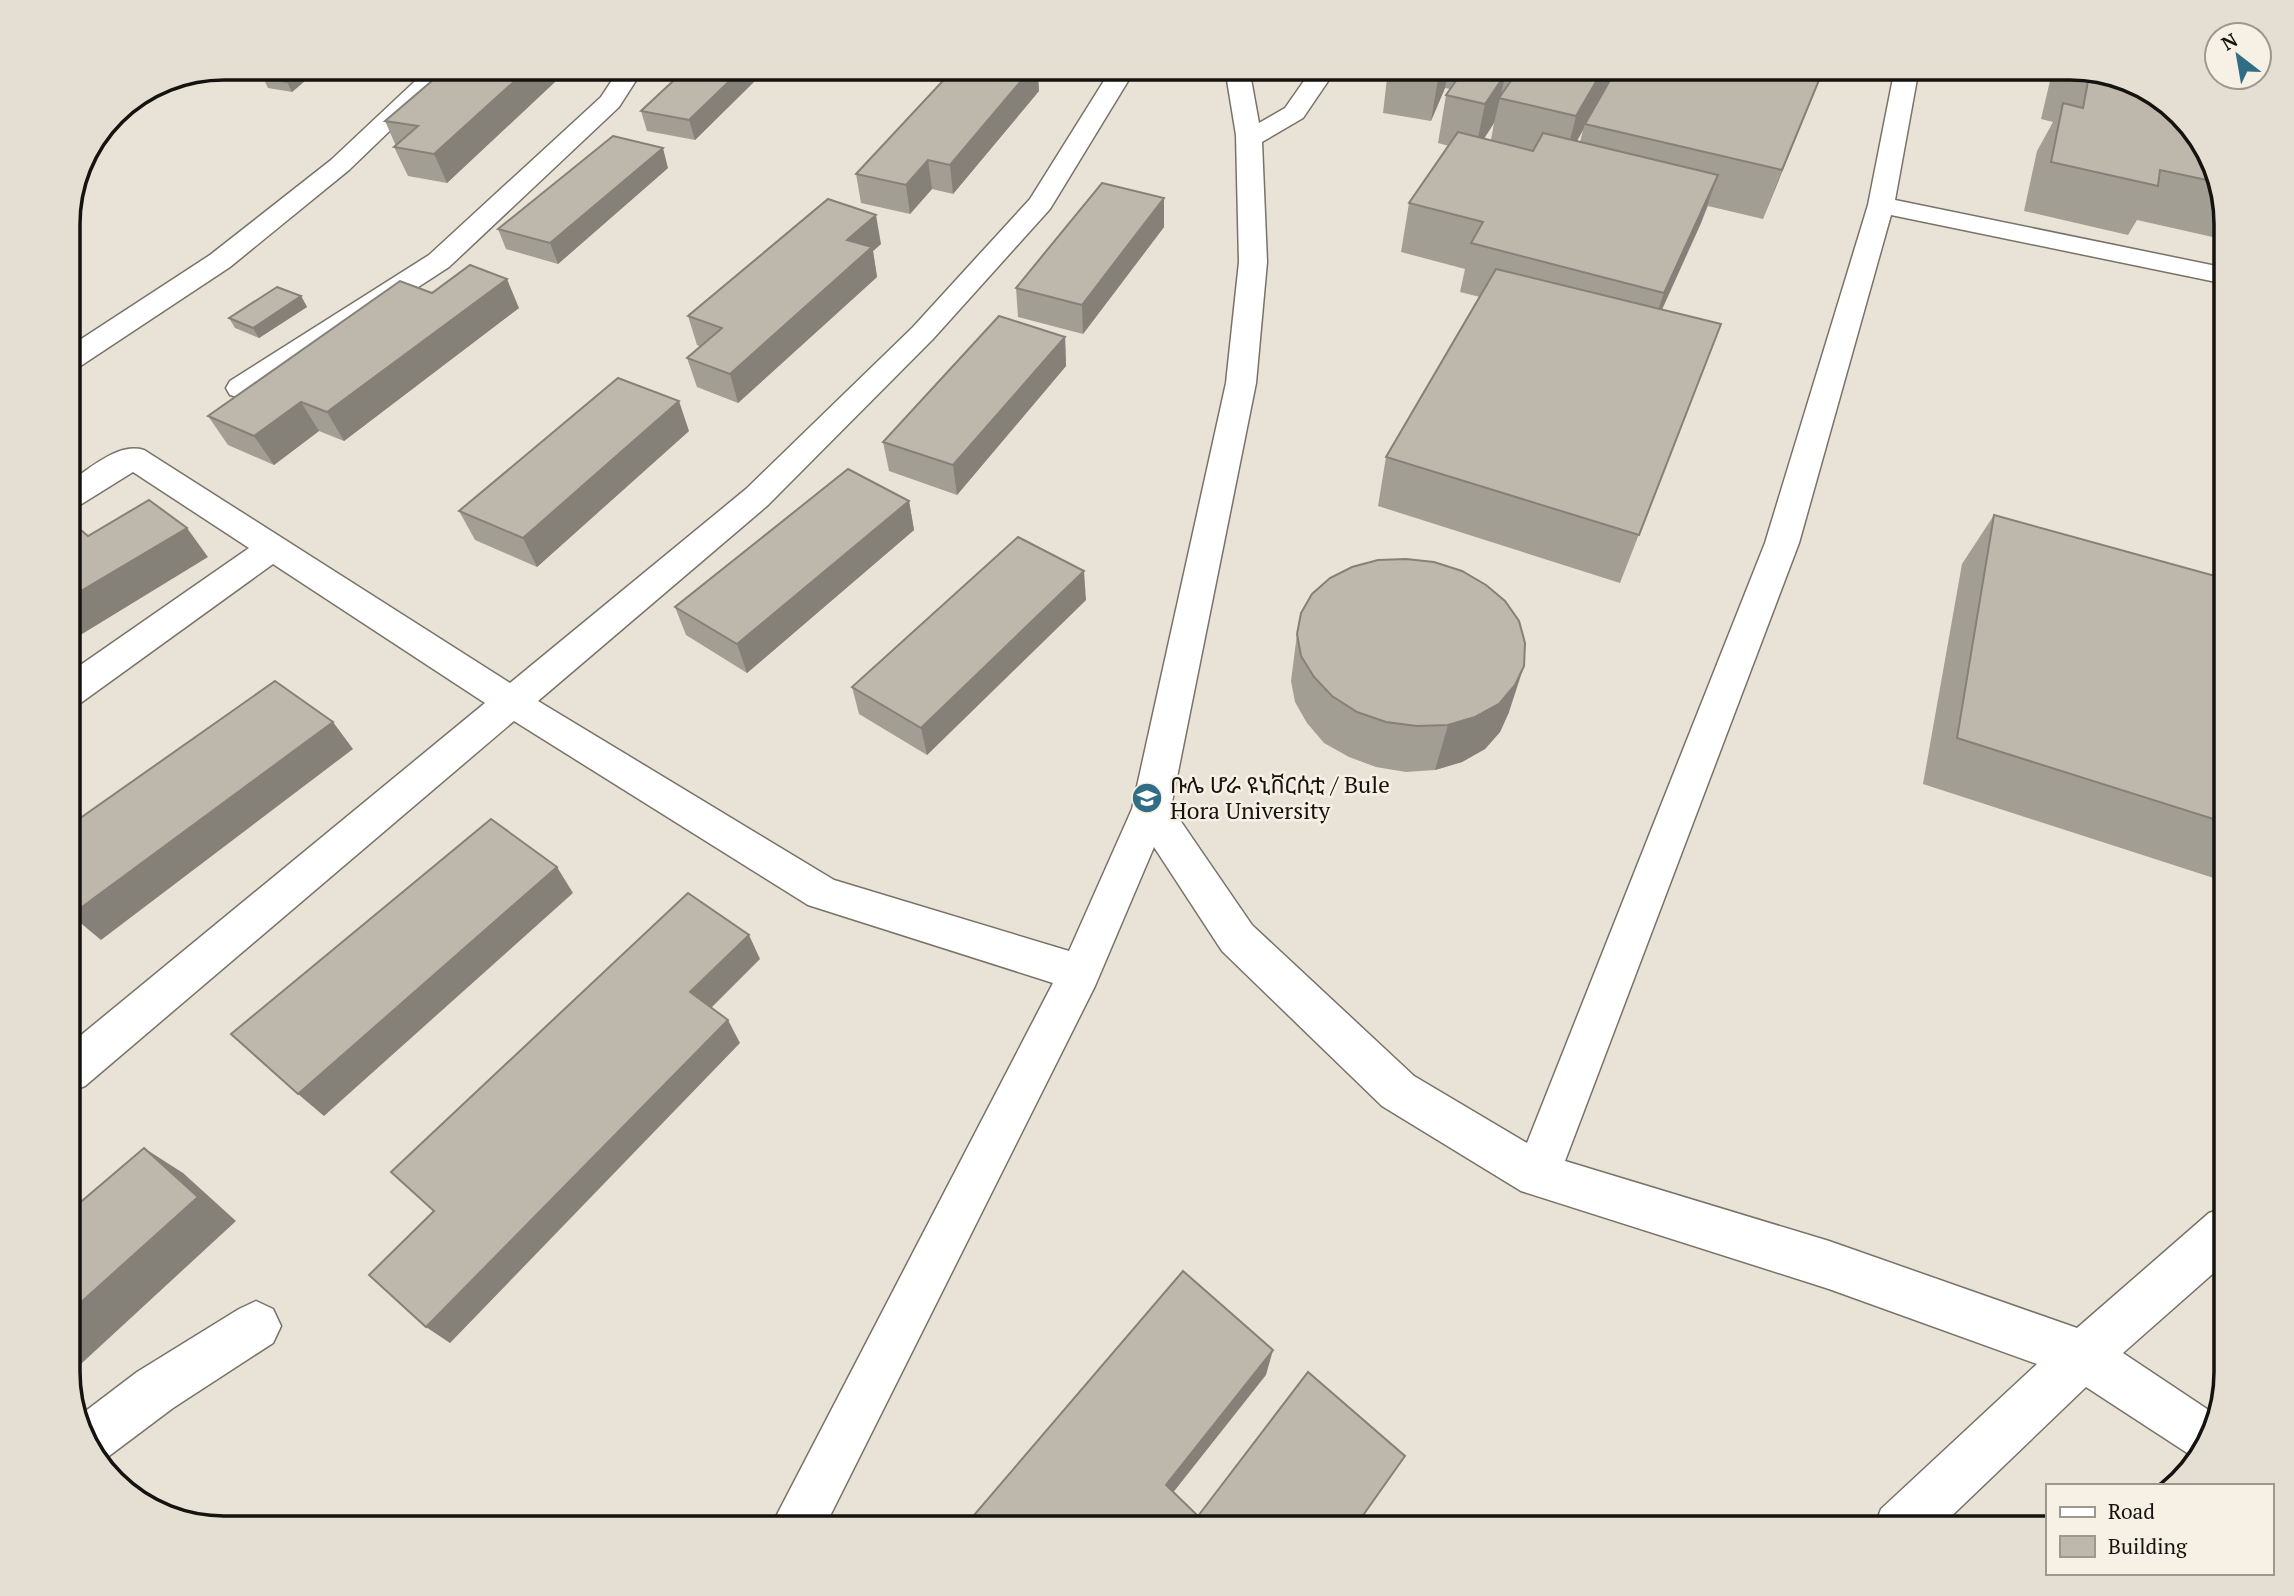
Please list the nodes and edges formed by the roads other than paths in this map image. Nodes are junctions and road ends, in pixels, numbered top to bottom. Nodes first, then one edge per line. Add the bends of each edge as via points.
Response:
1 (1239, 80) edge
2 (1316, 80) edge
3 (1905, 80) edge
4 (429, 81) edge
5 (624, 81) edge
6 (1116, 81) edge
7 (1249, 139) junction
8 (1881, 205) junction
9 (2214, 273) edge
10 (81, 352) edge
11 (241, 388) dead end
12 (81, 490) edge
13 (272, 548) junction
14 (81, 683) edge
15 (513, 703) junction
16 (1151, 809) junction
17 (1080, 973) junction
18 (81, 1062) edge
19 (1537, 1175) junction
20 (2214, 1240) edge
21 (256, 1326) dead end
22 (2083, 1354) junction
23 (2200, 1434) edge
24 (95, 1436) edge
25 (802, 1516) edge
26 (1913, 1516) edge

1 - 7 street
2 - 7 street via 1294,113
3 - 8 street
4 - 10 street via 340,165 220,261
5 - 11 street via 610,102 439,261
6 - 15 street via 1041,203 923,333 757,497
7 - 16 street via 1253,262 1241,383
8 - 9 street
8 - 19 street via 1782,543
12 - 13 street via 133,457
13 - 14 street
13 - 15 street
15 - 17 street via 822,892
15 - 18 street
16 - 17 street
16 - 19 street via 1237,937 1398,1091
17 - 25 street
19 - 22 street via 1829,1265
20 - 22 street
21 - 24 street via 155,1390
22 - 23 street
22 - 26 street

